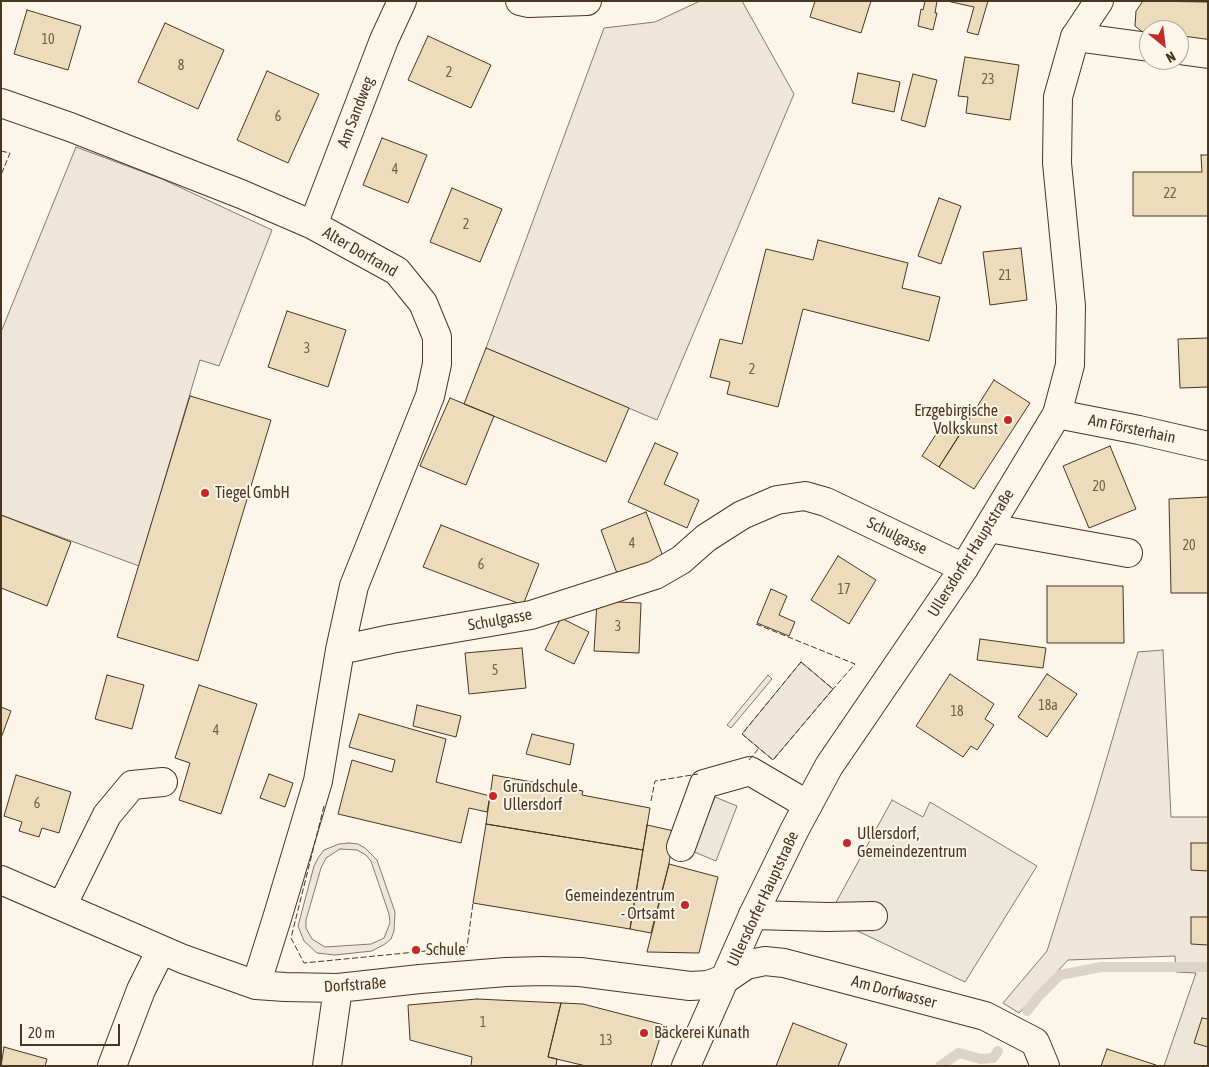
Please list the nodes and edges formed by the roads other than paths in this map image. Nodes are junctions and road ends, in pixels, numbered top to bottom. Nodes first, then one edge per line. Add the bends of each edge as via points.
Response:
1 (402, 1) edge
2 (520, 1) edge
3 (587, 1) edge
4 (1099, 1) edge
5 (1075, 37) junction
6 (1139, 45) edge
7 (1189, 51) edge
8 (1208, 54) edge
9 (1, 103) edge
10 (313, 225) junction
11 (1057, 414) junction
12 (1208, 446) edge
13 (989, 528) junction
14 (1128, 553) dead end
15 (964, 568) junction
16 (340, 650) junction
17 (163, 782) dead end
18 (808, 805) junction
19 (681, 847) dead end
20 (1, 880) edge
21 (62, 906) junction
22 (754, 915) junction
23 (873, 916) dead end
24 (161, 950) junction
25 (727, 978) junction
26 (256, 985) junction
27 (338, 988) junction
28 (112, 1066) edge
29 (327, 1066) edge
30 (686, 1066) edge
31 (1045, 1066) edge

1 - 10 street, Am Sandweg via 380,49
2 - 3 street
4 - 5 street, Ullersdorfer Hauptstraße
5 - 6 street
5 - 11 street, Ullersdorfer Hauptstraße via 1058,97 1057,163 1071,306 1070,365
7 - 8 street
9 - 10 street, Alter Dorfrand via 88,134
10 - 16 street, Alter Dorfrand via 397,271 423,302 438,337 437,364 430,396 354,586
11 - 12 street, Am Försterhain
11 - 13 street, Ullersdorfer Hauptstraße
13 - 14 street
13 - 15 street, Ullersdorfer Hauptstraße
15 - 16 street, Schulgasse via 826,502 805,496 777,500 742,515 655,575 531,616
15 - 18 street, Ullersdorfer Hauptstraße via 829,766
16 - 26 street via 318,781
17 - 21 street via 132,785 107,814
18 - 19 street via 750,771 704,784
18 - 22 street, Ullersdorfer Hauptstraße
20 - 21 street, Dorfstraße
21 - 24 street, Dorfstraße
22 - 23 street
22 - 25 street, Ullersdorfer Hauptstraße
24 - 26 street, Dorfstraße
24 - 28 street via 141,990
25 - 27 street, Dorfstraße via 708,985 690,986 580,972 506,972
25 - 30 street, Ullersdorfer Hauptstraße
25 - 31 street, Am Dorfwasser via 746,965 765,961 784,963 986,1016 1034,1042
26 - 27 street, Dorfstraße
27 - 29 street

